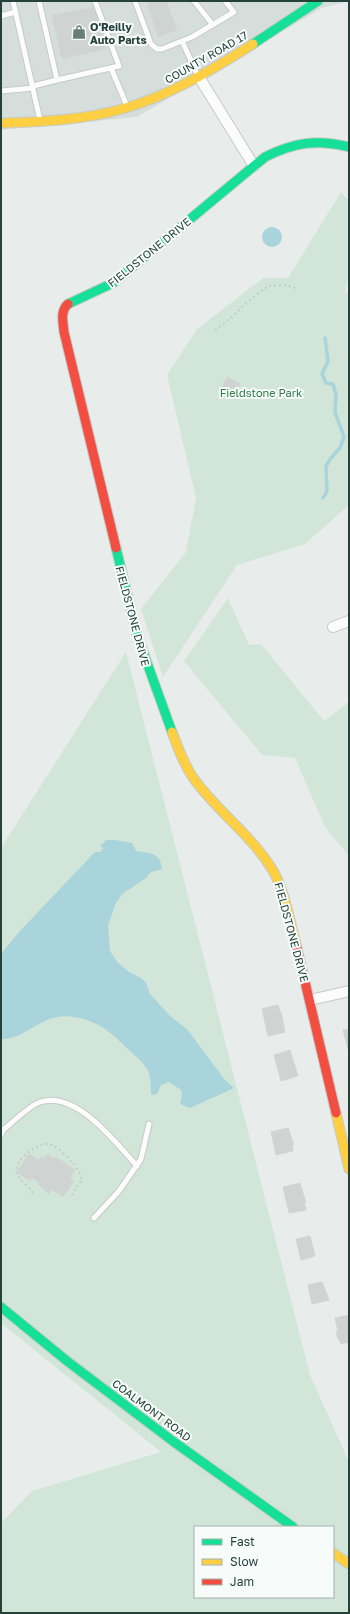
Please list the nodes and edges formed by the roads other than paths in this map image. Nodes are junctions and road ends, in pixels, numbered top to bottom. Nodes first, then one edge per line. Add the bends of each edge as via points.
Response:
1 (13, 1) edge
2 (39, 1) edge
3 (96, 1) edge
4 (135, 1) edge
5 (194, 1) edge
6 (225, 1) edge
7 (318, 1) edge
8 (15, 12) junction
9 (1, 16) edge
10 (213, 25) junction
11 (182, 41) junction
12 (111, 68) junction
13 (199, 77) junction
14 (57, 80) junction
15 (33, 87) junction
16 (1, 91) edge
17 (127, 107) junction
18 (41, 121) junction
19 (1, 123) edge
20 (349, 147) edge
21 (254, 166) junction
22 (349, 621) edge
23 (333, 627) dead end
24 (349, 992) edge
25 (310, 1000) junction
26 (149, 1124) dead end
27 (1, 1135) edge
28 (137, 1166) junction
29 (349, 1168) edge
30 (94, 1218) dead end
31 (1, 1307) edge
32 (292, 1526) edge
33 (334, 1554) edge
34 (349, 1564) edge

1 - 8 lane
2 - 14 lane
3 - 12 lane via 119,66
4 - 11 lane via 150,44 162,49
5 - 10 lane
6 - 10 lane via 234,12
7 - 13 street, COUNTY ROAD 17
8 - 9 lane
8 - 15 lane
10 - 11 lane
11 - 13 lane
12 - 14 lane
12 - 17 lane
13 - 17 street, COUNTY ROAD 17 via 172,91
13 - 21 street
14 - 15 lane
15 - 16 lane
15 - 18 lane
17 - 18 street, COUNTY ROAD 17 via 91,115
18 - 19 street, COUNTY ROAD 17
20 - 21 street, FIELDSTONE DRIVE via 324,142 306,142 274,153
21 - 25 street, FIELDSTONE DRIVE via 113,283 70,303 63,310 62,316 136,635 147,668 193,778 265,858 276,874 286,900
22 - 23 street
24 - 25 street
25 - 29 street, FIELDSTONE DRIVE
26 - 28 lane
27 - 28 lane via 38,1102 57,1101 69,1104 86,1114
28 - 30 lane via 119,1191
31 - 32 street, COALMONT ROAD via 173,1441
33 - 34 street

